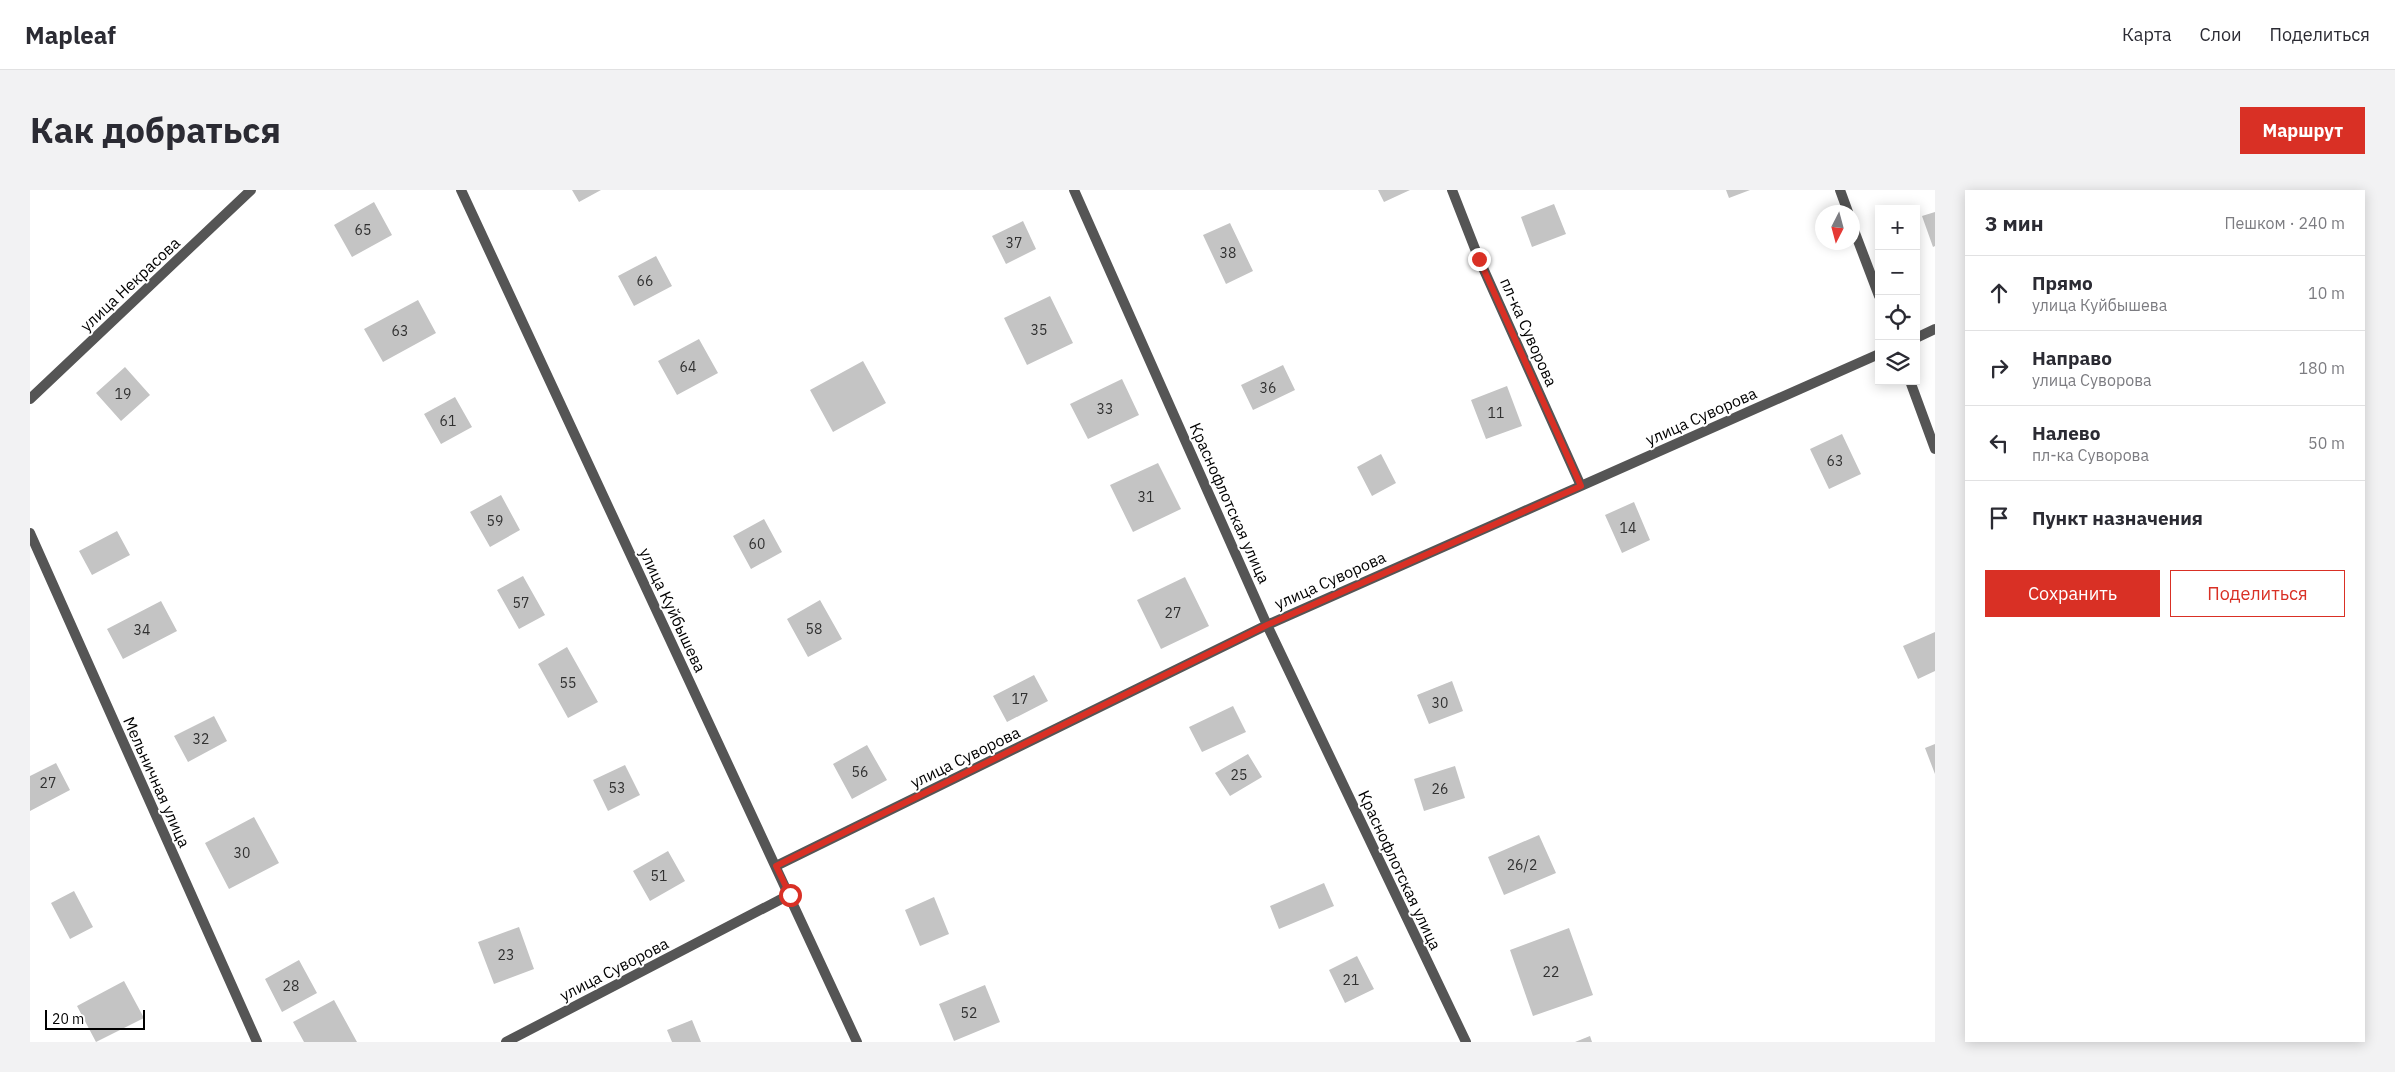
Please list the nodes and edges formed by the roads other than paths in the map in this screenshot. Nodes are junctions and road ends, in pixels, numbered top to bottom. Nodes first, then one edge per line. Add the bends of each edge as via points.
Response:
1 (251, 190) edge
2 (461, 190) edge
3 (1074, 190) edge
4 (1452, 190) edge
5 (1840, 190) edge
6 (1845, 205) edge
7 (1860, 246) edge
8 (1879, 295) edge
9 (1935, 329) edge
10 (1920, 336) edge
11 (1875, 356) edge
12 (1911, 385) edge
13 (30, 399) edge
14 (1935, 449) edge
15 (1581, 486) junction
16 (30, 533) edge
17 (1267, 625) junction
18 (776, 866) junction
19 (790, 895) junction
20 (257, 1042) edge
21 (506, 1042) edge
22 (857, 1042) edge
23 (1466, 1042) edge

1 - 13 street, улица Некрасова
2 - 18 street, улица Куйбышева
3 - 17 street, Краснофлотская улица
4 - 15 street, пл-ка Суворова via 1479,259
5 - 6 street
7 - 8 street
9 - 10 street
11 - 15 street, улица Суворова
12 - 14 street
15 - 17 street, улица Суворова
16 - 20 street, Мельничная улица
17 - 18 street, улица Суворова
17 - 23 street, Краснофлотская улица
18 - 19 street, улица Куйбышева
19 - 21 street, улица Суворова
19 - 22 street, улица Куйбышева

